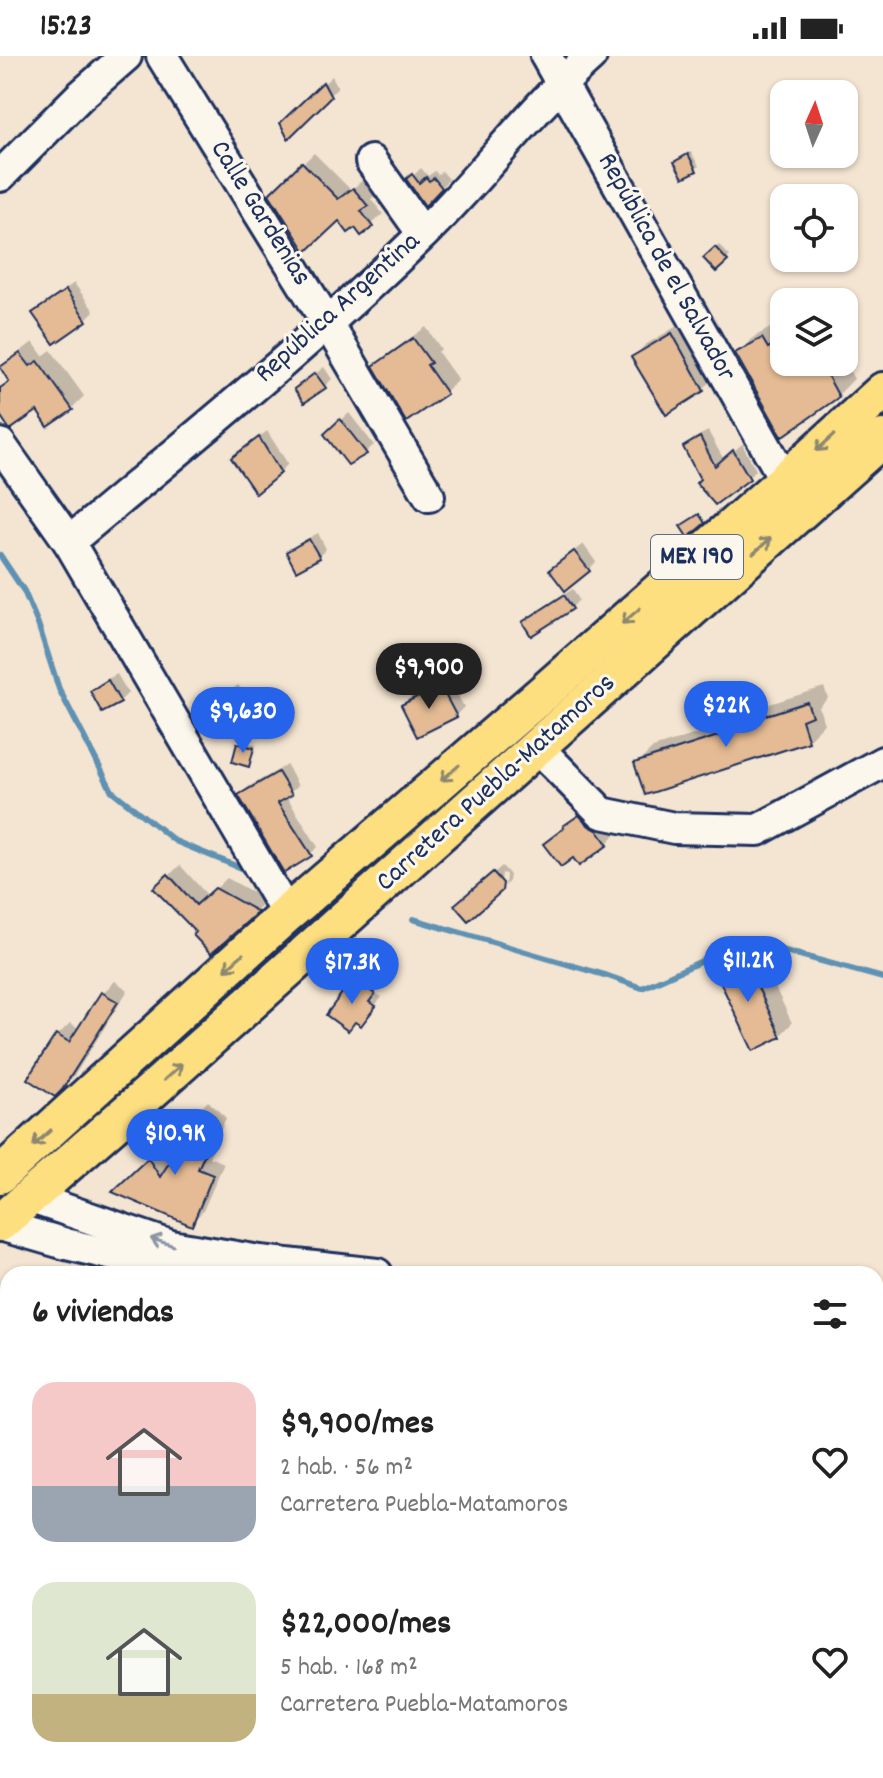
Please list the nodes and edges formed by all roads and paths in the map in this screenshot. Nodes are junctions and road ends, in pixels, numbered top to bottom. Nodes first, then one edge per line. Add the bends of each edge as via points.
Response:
1 (126, 56) edge
2 (162, 56) edge
3 (546, 56) edge
4 (591, 56) edge
5 (561, 83) junction
6 (371, 161) dead end
7 (0, 176) edge
8 (423, 234) junction
9 (328, 324) junction
10 (883, 391) edge
11 (883, 438) edge
12 (0, 444) edge
13 (785, 480) junction
14 (429, 496) dead end
15 (69, 542) junction
16 (538, 748) junction
17 (883, 762) edge
18 (287, 914) junction
19 (0, 1175) edge
20 (14, 1192) edge
21 (0, 1224) edge
22 (115, 1241) junction
23 (175, 1266) edge
24 (305, 1266) edge

1 - 7 street
2 - 9 street, Calle Gardenias
3 - 5 street, República de el Salvador
4 - 5 street, República Argentina
5 - 8 street, República Argentina
5 - 13 street, República de el Salvador
6 - 8 street
8 - 9 street, República Argentina
9 - 14 street, Calle Gardenias
9 - 15 street, República Argentina
10 -> 13 main road, Carretera Puebla-Matamoros / MEX 190
16 -> 11 main road, Carretera Puebla-Matamoros / MEX 190
12 - 15 street
13 -> 18 main road, Carretera Puebla-Matamoros / MEX 190
15 - 18 street
16 - 17 street via 602,813 674,828 758,830
20 -> 16 main road, Carretera Puebla-Matamoros / MEX 190 via 160,1084
18 -> 19 main road, Carretera Puebla-Matamoros / MEX 190
20 - 21 main road, Carretera Puebla-Matamoros / MEX 190
20 - 22 street
21 - 22 street
22 - 23 street
24 -> 22 street

